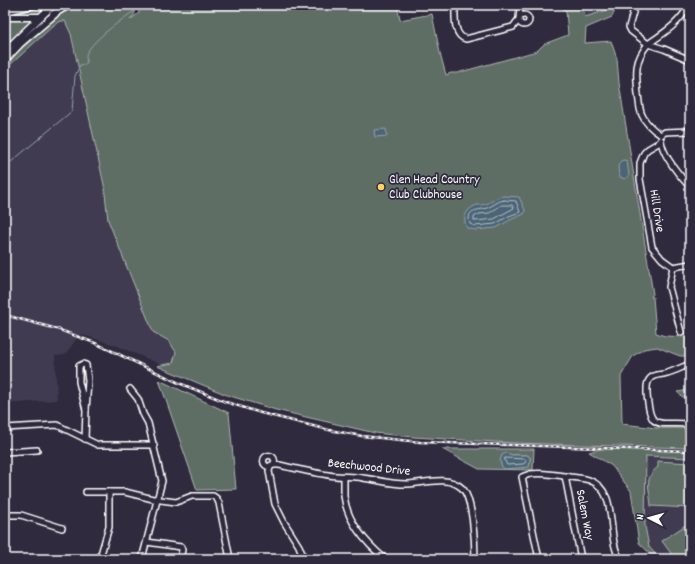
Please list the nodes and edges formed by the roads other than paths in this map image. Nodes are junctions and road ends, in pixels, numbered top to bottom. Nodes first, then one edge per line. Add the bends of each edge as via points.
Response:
1 (33, 5) edge
2 (53, 5) edge
3 (69, 5) edge
4 (455, 5) edge
5 (519, 5) edge
6 (635, 5) edge
7 (689, 5) edge
8 (5, 11) edge
9 (55, 14) junction
10 (5, 17) edge
11 (39, 17) junction
12 (648, 44) junction
13 (5, 51) edge
14 (5, 60) edge
15 (690, 60) edge
16 (690, 130) edge
17 (661, 135) junction
18 (660, 142) junction
19 (690, 187) edge
20 (690, 264) edge
21 (673, 267) junction
22 (681, 332) dead end
23 (690, 364) edge
24 (130, 389) dead end
25 (86, 410) junction
26 (690, 424) edge
27 (5, 428) edge
28 (85, 439) junction
29 (154, 445) junction
30 (37, 450) dead end
31 (5, 452) edge
32 (565, 476) junction
33 (344, 477) junction
34 (86, 492) dead end
35 (109, 492) junction
36 (158, 499) junction
37 (5, 515) edge
38 (62, 528) dead end
39 (147, 542) junction
40 (84, 559) edge
41 (142, 559) edge
42 (180, 559) edge
43 (230, 559) edge
44 (304, 559) edge
45 (385, 559) edge
46 (475, 559) edge
47 (539, 559) edge
48 (581, 559) edge
49 (620, 559) edge

1 - 8 main road
2 - 11 main road
3 - 9 main road
4 - 5 street via 456,27 463,38 513,27 520,18
6 - 12 street via 629,27
7 - 12 street via 679,20
9 - 11 main road
9 - 14 main road
10 - 11 main road
11 - 13 main road
12 - 15 street
12 - 17 street via 642,51 636,68 639,103 647,123
16 - 17 street
17 - 18 street
18 - 19 street
18 - 21 street, Hill Drive via 644,153 640,163 640,179 652,247
20 - 21 street
21 - 22 street via 669,287
23 - 26 street via 657,375 649,380 647,388 648,407 653,420 657,423
24 - 29 street via 138,399 147,420
25 - 25 street via 88,381 86,365 83,364 79,366 79,382
25 - 28 street
27 - 28 street via 57,425
28 - 29 street via 98,446
29 - 36 street via 162,481
30 - 31 street
32 - 47 street via 530,474 522,477
32 - 48 street, Salem Way
32 - 49 street via 588,479 601,488 610,508 613,539
33 - 44 street, Beechwood Drive via 279,465 271,466 269,471 275,504
33 - 45 street via 344,496 352,520
33 - 46 street, Beechwood Drive via 395,484 440,481 458,485 465,492 470,506
34 - 35 street
35 - 36 street via 125,492
35 - 40 street via 109,526 101,554 97,558
36 - 39 street
36 - 43 street via 179,502 190,497 209,495 217,499
37 - 38 street via 21,515
39 - 41 street
39 - 42 street via 181,547

